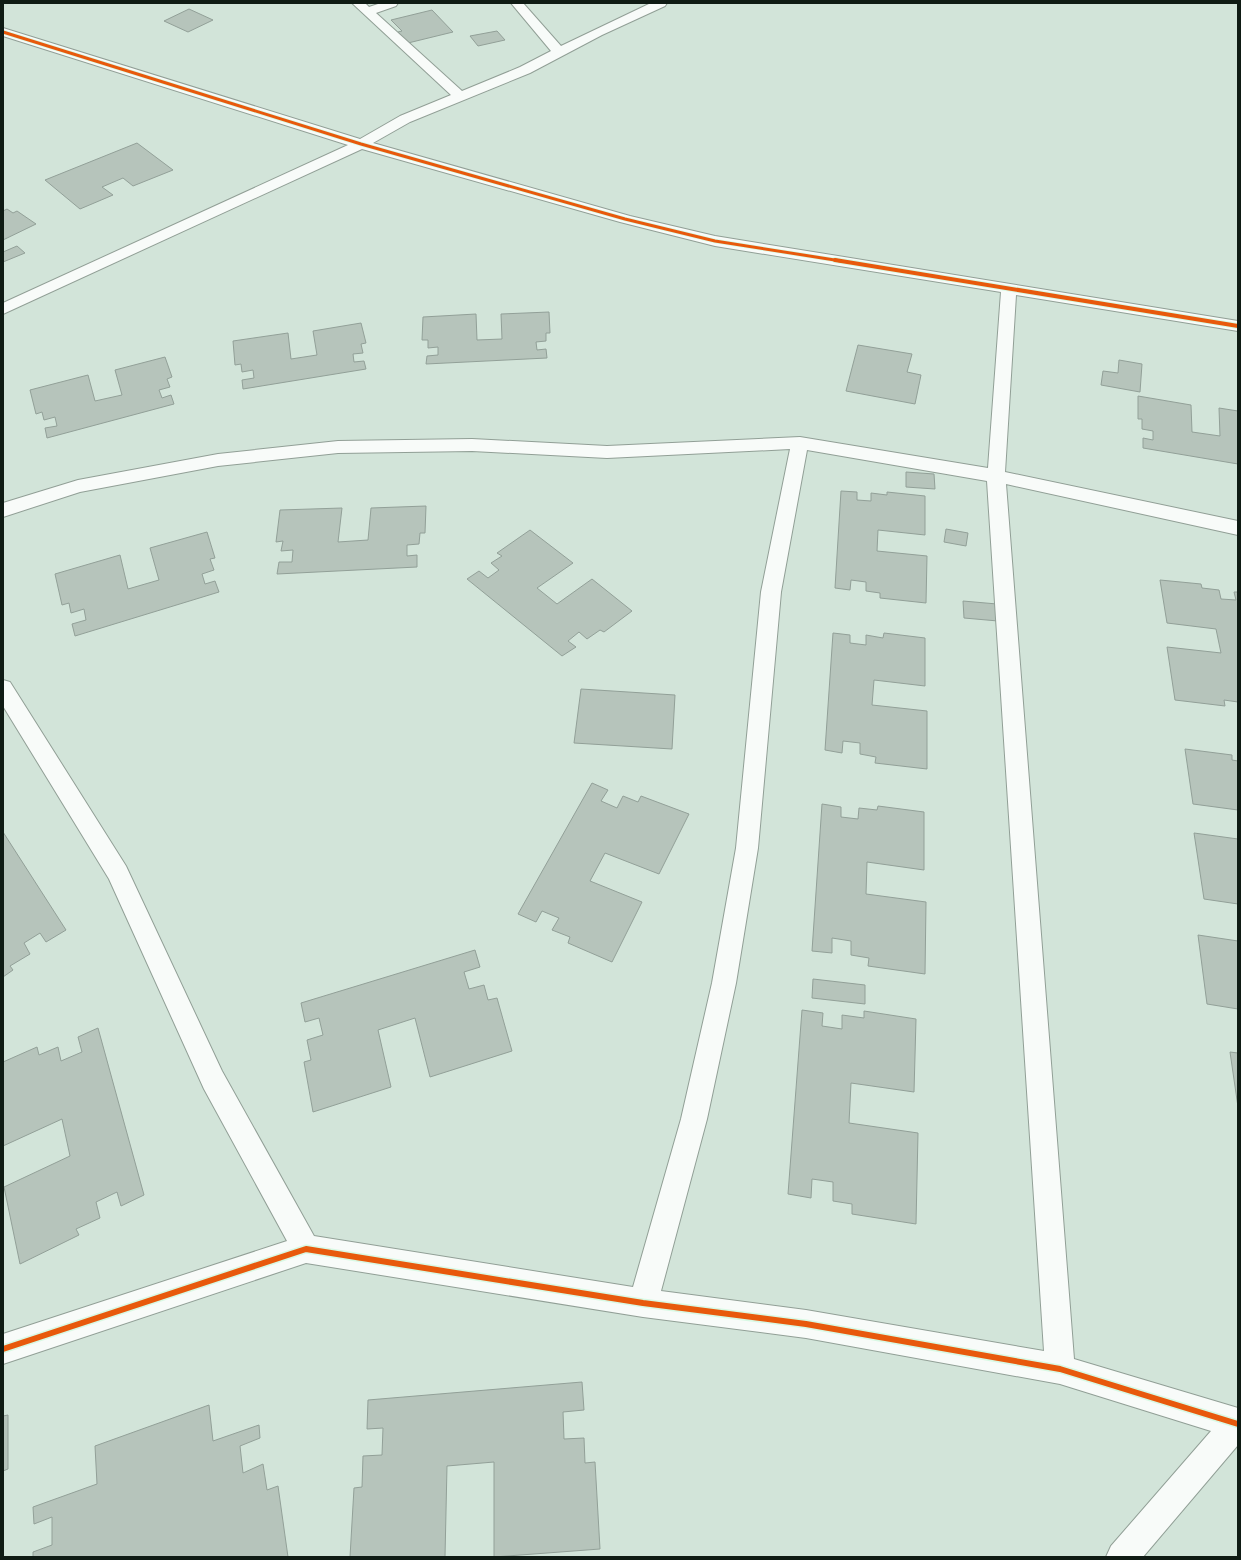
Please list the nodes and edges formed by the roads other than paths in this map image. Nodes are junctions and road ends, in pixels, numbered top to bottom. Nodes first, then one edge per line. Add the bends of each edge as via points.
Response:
1 (358, 3) edge
2 (392, 3) edge
3 (517, 3) edge
4 (662, 3) edge
5 (368, 12) junction
6 (3, 32) edge
7 (559, 52) junction
8 (461, 97) junction
9 (361, 144) junction
10 (1009, 288) junction
11 (3, 309) edge
12 (1238, 326) edge
13 (800, 443) junction
14 (996, 476) junction
15 (3, 510) edge
16 (1238, 528) edge
17 (3, 688) edge
18 (306, 1249) junction
19 (643, 1303) junction
20 (3, 1349) edge
21 (1060, 1369) junction
22 (1237, 1424) edge
23 (1122, 1557) edge

1 - 5 street
2 - 5 street
3 - 7 street
4 - 7 street
5 - 8 street
6 - 9 street
7 - 8 street via 525,70
8 - 9 street via 405,119
9 - 10 street via 625,219 715,241
9 - 11 street
10 - 12 street
10 - 14 street
13 - 14 street
13 - 15 street via 607,452 472,445 338,447 218,460 78,486
13 - 19 street via 771,592 747,848 724,983 694,1119
14 - 16 street
14 - 21 street
17 - 18 street via 118,873 213,1080
18 - 19 street
18 - 20 street
19 - 21 street via 806,1324
21 - 22 street
22 - 23 street

